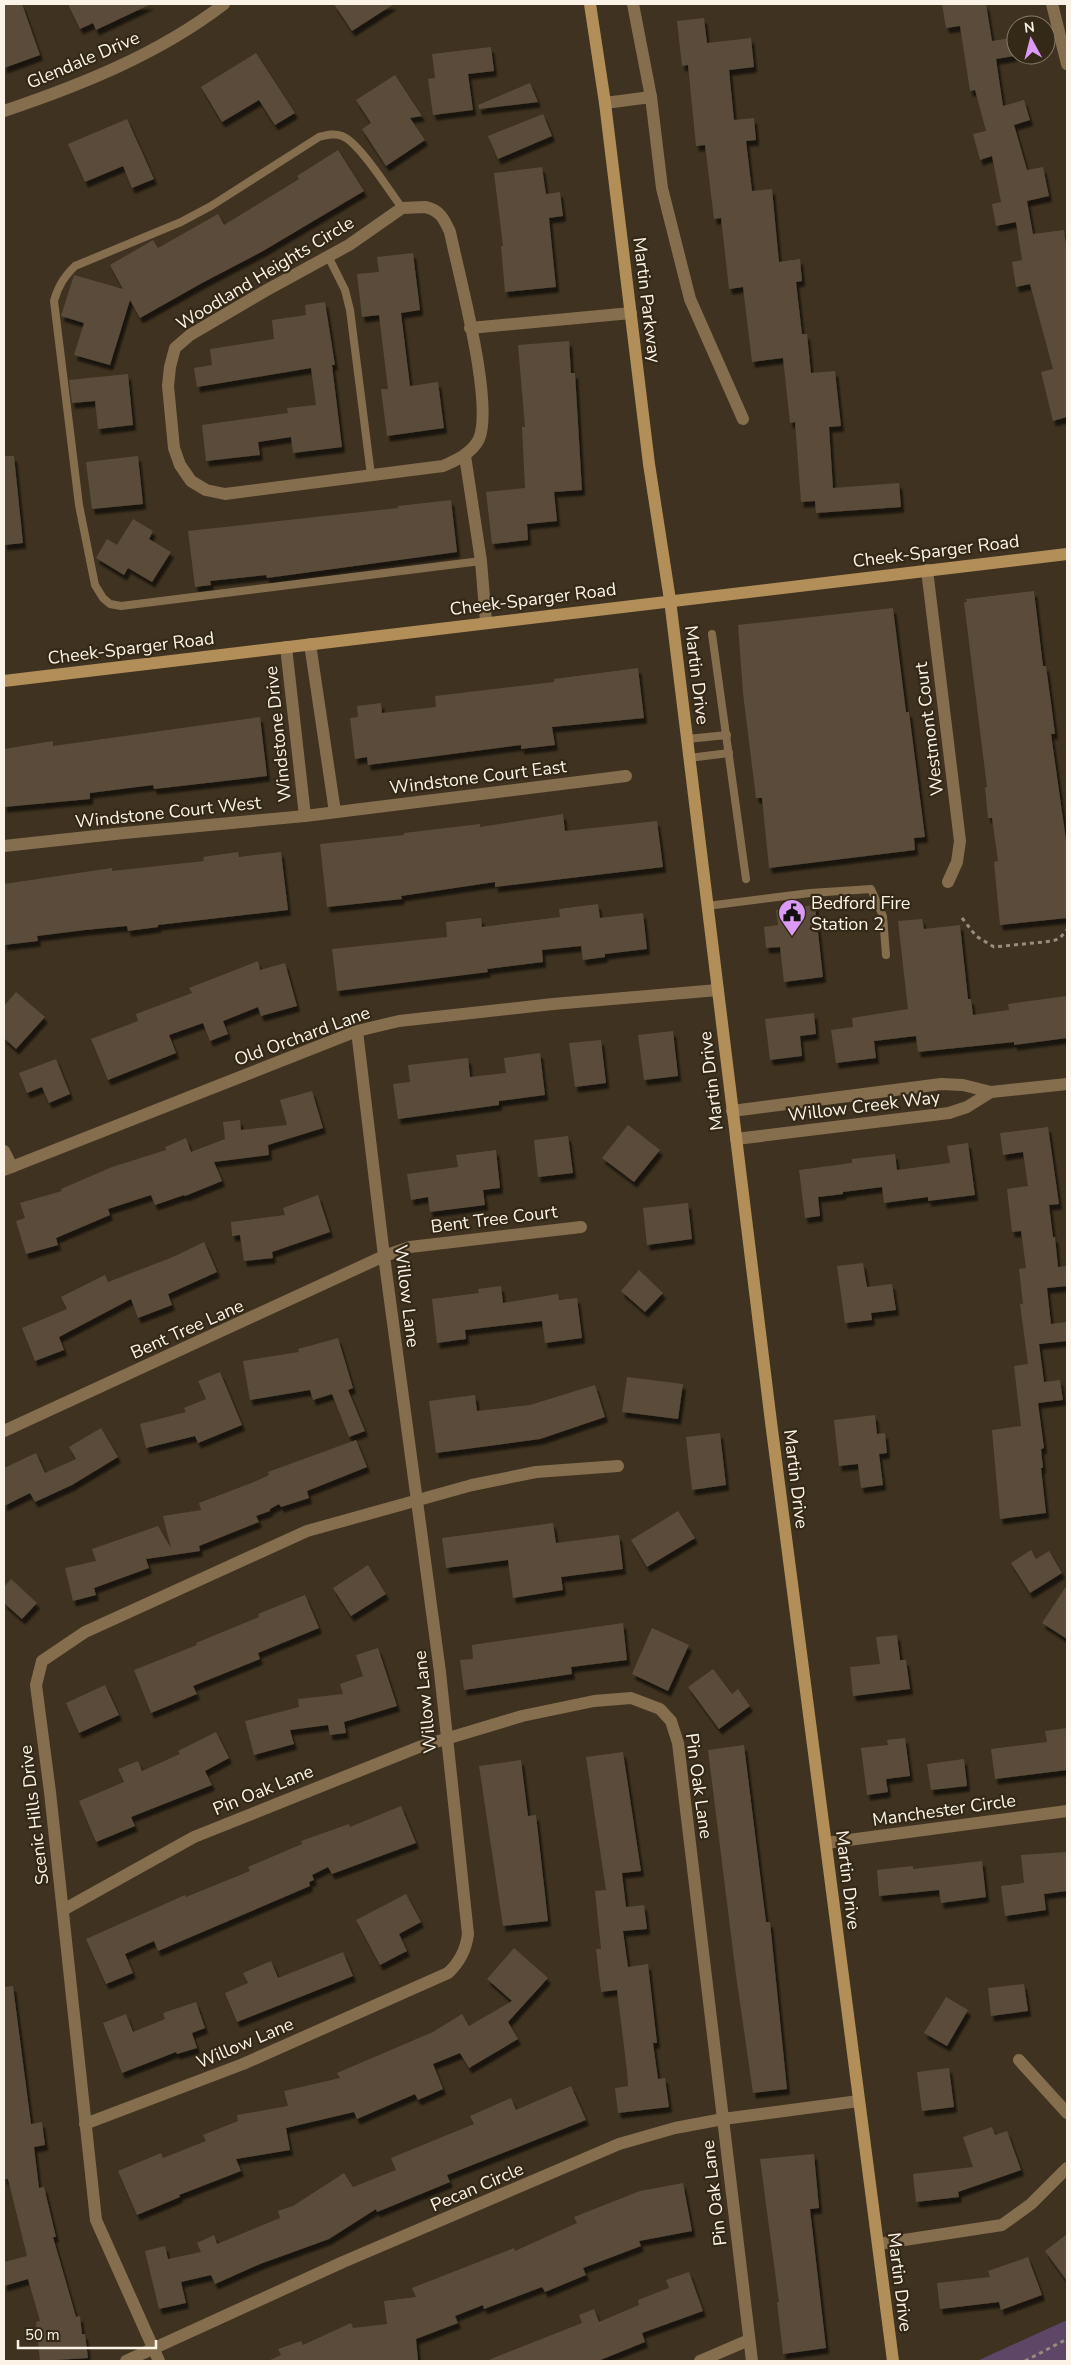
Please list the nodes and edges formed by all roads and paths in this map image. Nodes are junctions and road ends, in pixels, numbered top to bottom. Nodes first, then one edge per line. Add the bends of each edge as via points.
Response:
1 (224, 4) edge
2 (590, 4) edge
3 (633, 4) edge
4 (1052, 4) edge
5 (1067, 64) edge
6 (651, 97) junction
7 (605, 103) junction
8 (4, 111) edge
9 (402, 208) junction
10 (328, 256) junction
11 (631, 313) junction
12 (470, 328) junction
13 (743, 419) dead end
14 (465, 456) junction
15 (371, 475) junction
16 (1067, 554) edge
17 (481, 561) junction
18 (927, 570) junction
19 (670, 600) junction
20 (486, 622) junction
21 (712, 634) dead end
22 (310, 644) junction
23 (286, 647) junction
24 (4, 680) edge
25 (727, 735) junction
26 (687, 739) junction
27 (729, 753) junction
28 (689, 758) junction
29 (626, 776) dead end
30 (335, 812) junction
31 (305, 816) junction
32 (4, 846) edge
33 (746, 879) dead end
34 (948, 882) dead end
35 (707, 906) junction
36 (962, 918) dead end
37 (1067, 930) edge
38 (886, 955) dead end
39 (718, 990) junction
40 (357, 1031) junction
41 (1067, 1084) edge
42 (991, 1092) junction
43 (732, 1111) junction
44 (736, 1139) junction
45 (4, 1151) edge
46 (8, 1169) edge
47 (580, 1227) dead end
48 (384, 1256) junction
49 (4, 1431) edge
50 (618, 1466) dead end
51 (416, 1500) junction
52 (447, 1739) junction
53 (1067, 1811) edge
54 (826, 1843) junction
55 (62, 1910) junction
56 (1019, 2060) dead end
57 (859, 2101) junction
58 (1067, 2112) edge
59 (722, 2119) junction
60 (85, 2124) junction
61 (1067, 2168) edge
62 (878, 2244) junction
63 (1067, 2339) edge
64 (749, 2340) junction
65 (153, 2349) junction
66 (126, 2361) edge
67 (159, 2361) edge
68 (700, 2361) edge
69 (752, 2361) edge
70 (893, 2361) edge
71 (1025, 2361) edge

1 - 8 street, Glendale Drive via 132,62
2 - 7 street, Martin Parkway
3 - 6 street
4 - 5 street
6 - 7 street
6 - 13 street via 662,188 690,299
7 - 11 street, Martin Parkway
9 - 10 street, Woodland Heights Circle
9 - 12 street via 435,209 443,216 450,232
9 - 17 lane via 355,145 343,136 332,134 319,137 181,222 75,266 65,276 54,301 79,505 95,585 110,604 121,606
10 - 15 lane via 350,310
10 - 15 street, Woodland Heights Circle via 198,330 175,348 168,386 174,448 191,481 206,490 225,494
11 - 12 street
11 - 19 street, Martin Parkway
12 - 14 street via 483,390 483,423 478,440
14 - 15 street, Woodland Heights Circle via 444,466
14 - 17 street
16 - 18 street, Cheek-Sparger Road
17 - 20 street
18 - 19 street, Cheek-Sparger Road
18 - 34 street, Westmont Court via 960,840 957,862
19 - 20 street, Cheek-Sparger Road
19 - 26 street, Martin Drive
20 - 22 street, Cheek-Sparger Road
21 - 25 lane
22 - 23 street, Cheek-Sparger Road
22 - 30 street
23 - 24 street, Cheek-Sparger Road
23 - 31 street, Windstone Drive
25 - 26 lane
25 - 27 lane
26 - 28 street, Martin Drive
27 - 28 lane
27 - 33 lane
28 - 35 street, Martin Drive
29 - 30 street, Windstone Court East
30 - 31 street, Windstone Court West
31 - 32 street, Windstone Court West
35 - 38 lane via 871,889 883,916
35 - 39 street, Martin Drive
36 - 37 path via 976,936 994,947 1053,941
39 - 40 street, Old Orchard Lane via 408,1020
39 - 43 street, Martin Drive
40 - 46 street, Old Orchard Lane
40 - 48 street, Willow Lane
41 - 42 street, Willow Creek Way
42 - 43 street, Willow Creek Way via 941,1084
42 - 44 street, Willow Creek Way via 967,1107 949,1113
43 - 44 street, Martin Drive
44 - 54 street, Martin Drive
45 - 46 street
47 - 48 street, Bent Tree Court via 410,1247
48 - 49 street, Bent Tree Lane
48 - 51 street, Willow Lane
50 - 51 street, Scenic Hills Drive via 536,1472
51 - 52 street, Willow Lane
51 - 55 street, Scenic Hills Drive via 306,1532 85,1632 42,1661 36,1685
52 - 55 street, Pin Oak Lane via 419,1747 194,1836
52 - 59 street, Pin Oak Lane via 522,1716 594,1701 631,1698 660,1710 671,1721 678,1743
52 - 60 street, Willow Lane via 468,1934 466,1948 456,1966 448,1973 243,2064
53 - 54 street, Manchester Circle
54 - 57 street, Martin Drive
55 - 60 street, Scenic Hills Drive
56 - 58 street
57 - 59 street, Pecan Circle
57 - 62 street, Martin Drive
59 - 64 street, Pin Oak Lane
59 - 65 street, Pecan Circle via 619,2144 343,2262
60 - 65 street, Scenic Hills Drive via 96,2220
61 - 62 street via 1031,2204 1002,2225
62 - 70 street, Martin Drive
63 - 71 path
64 - 68 street
64 - 69 street, Pin Oak Lane
65 - 66 street, Pecan Circle
65 - 67 street, Scenic Hills Drive

